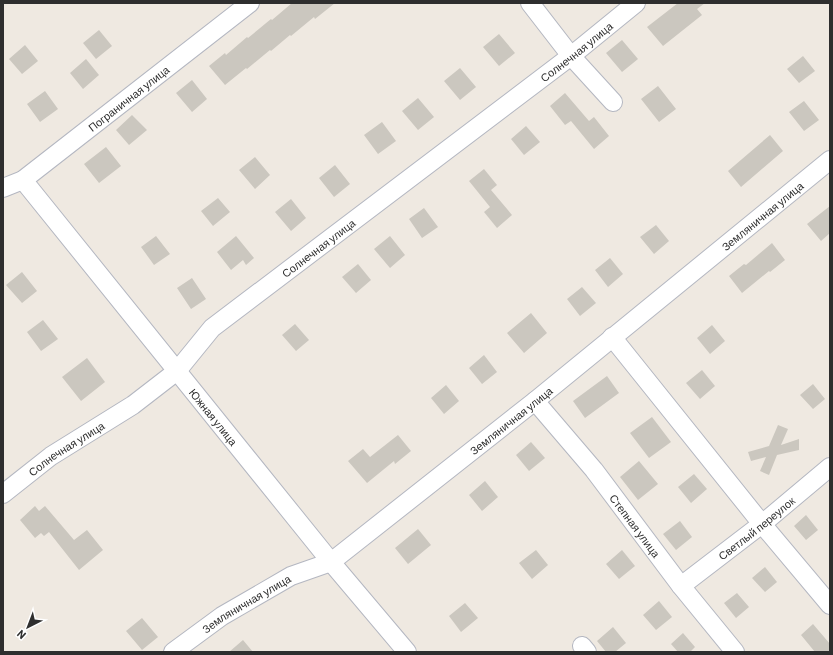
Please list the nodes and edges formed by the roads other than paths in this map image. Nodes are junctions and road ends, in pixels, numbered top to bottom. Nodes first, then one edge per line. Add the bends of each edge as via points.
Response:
1 (250, 3) edge
2 (530, 3) edge
3 (636, 3) edge
4 (571, 56) junction
5 (613, 102) dead end
6 (830, 160) edge
7 (24, 180) junction
8 (3, 188) edge
9 (612, 337) junction
10 (177, 372) junction
11 (535, 401) junction
12 (830, 467) edge
13 (3, 494) edge
14 (762, 524) junction
15 (331, 562) junction
16 (681, 586) junction
17 (830, 605) edge
18 (173, 652) edge
19 (407, 652) edge
20 (735, 652) edge

1 - 7 street, Пограничная улица
2 - 4 street
3 - 4 street, Солнечная улица
4 - 5 street
4 - 10 street, Солнечная улица via 212,328
6 - 9 street, Земляничная улица
7 - 8 street, Пограничная улица
7 - 10 street, Южная улица
9 - 11 street, Земляничная улица
9 - 14 street
10 - 13 street, Солнечная улица via 134,405 51,456
10 - 15 street, Южная улица
11 - 15 street, Земляничная улица
11 - 16 street, Степная улица via 594,470
12 - 14 street, Светлый переулок
14 - 16 street, Светлый переулок
14 - 17 street
15 - 18 street, Земляничная улица via 291,576 222,616
15 - 19 street, Южная улица
16 - 20 street, Степная улица

